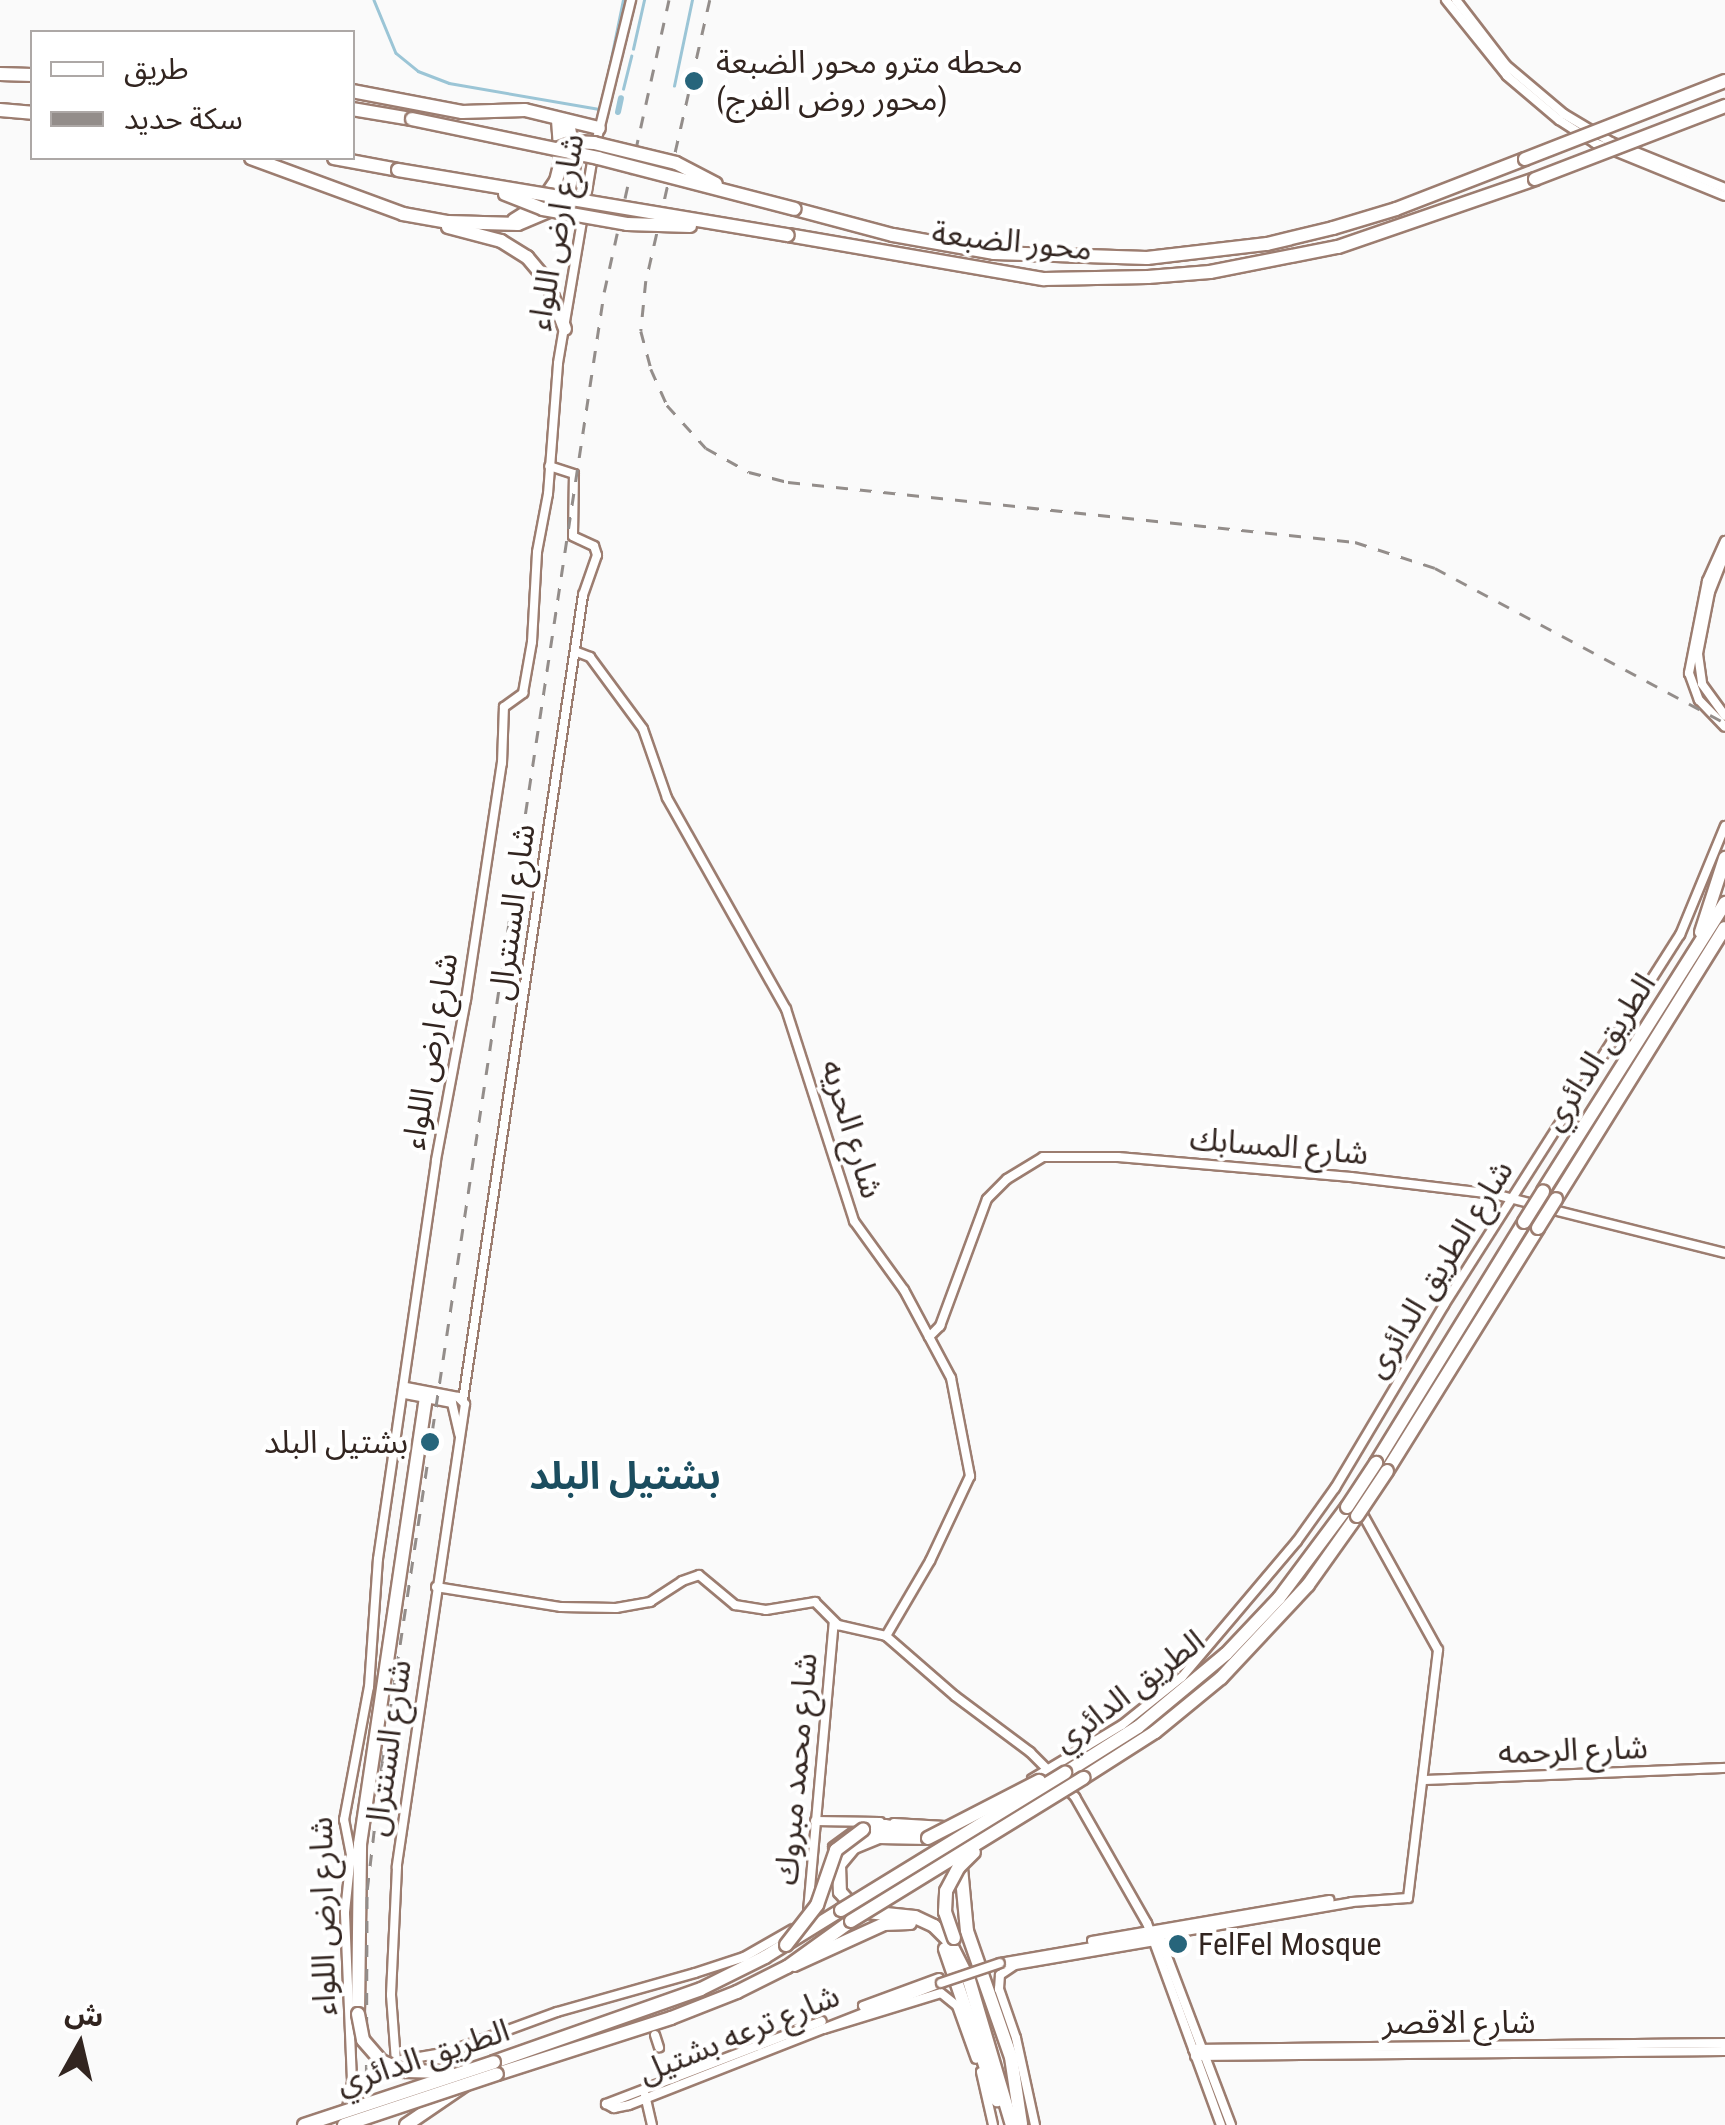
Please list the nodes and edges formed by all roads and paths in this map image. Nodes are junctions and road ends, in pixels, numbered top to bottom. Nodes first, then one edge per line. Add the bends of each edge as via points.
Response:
1 (630, 0) edge
2 (1446, 0) edge
3 (1456, 0) edge
4 (0, 74) edge
5 (30, 75) edge
6 (1725, 80) edge
7 (355, 91) edge
8 (1722, 108) edge
9 (0, 110) edge
10 (355, 110) edge
11 (30, 112) edge
12 (563, 121) junction
13 (599, 128) junction
14 (256, 160) edge
15 (345, 160) edge
16 (1725, 188) edge
17 (1725, 196) edge
18 (432, 220) junction
19 (565, 328) junction
20 (550, 466) junction
21 (1725, 541) edge
22 (1725, 554) edge
23 (577, 652) junction
24 (1725, 716) edge
25 (1725, 727) edge
26 (1725, 826) edge
27 (1725, 858) edge
28 (1725, 902) edge
29 (1725, 928) edge
30 (1725, 942) edge
31 (1703, 952) junction
32 (1677, 993) junction
33 (1512, 1198) junction
34 (1725, 1253) edge
35 (929, 1338) junction
36 (405, 1390) junction
37 (426, 1397) junction
38 (464, 1400) junction
39 (459, 1434) junction
40 (1381, 1467) junction
41 (393, 1474) junction
42 (414, 1476) junction
43 (1343, 1476) junction
44 (1352, 1511) junction
45 (436, 1587) junction
46 (834, 1622) junction
47 (886, 1636) junction
48 (1725, 1768) edge
49 (1050, 1769) junction
50 (1064, 1778) junction
51 (1422, 1780) junction
52 (816, 1822) junction
53 (890, 1824) junction
54 (866, 1826) junction
55 (992, 1836) junction
56 (353, 1881) junction
57 (811, 1894) junction
58 (843, 1906) junction
59 (1153, 1933) junction
60 (786, 1945) junction
61 (786, 1967) junction
62 (940, 1981) junction
63 (638, 1989) junction
64 (643, 2003) dead end
65 (819, 2028) junction
66 (655, 2035) dead end
67 (1725, 2043) edge
68 (659, 2047) dead end
69 (1198, 2052) junction
70 (1725, 2052) edge
71 (496, 2068) junction
72 (463, 2078) junction
73 (644, 2092) junction
74 (1021, 2124) edge
75 (304, 2125) edge
76 (344, 2125) edge
77 (406, 2125) edge
78 (652, 2125) edge
79 (993, 2125) edge
80 (1003, 2125) edge
81 (1012, 2125) edge
82 (1034, 2125) edge
83 (1222, 2125) edge
84 (1231, 2125) edge

1 - 13 street, شارع ارض اللواء
2 - 17 street via 1507,76 1559,120 1595,143
3 - 16 street via 1506,65 1564,114 1611,142
4 - 5 highway
6 - 10 highway, محور الضبعة, bridge via 1396,209 1267,244 1147,258 994,253 893,235 557,149
7 - 12 highway via 454,111 518,109
8 - 15 highway, محور الضبعة, bridge via 1338,247 1148,277 1044,279 708,223 636,226 543,209 494,187
9 - 11 highway
12 - 13 highway
12 - 18 highway via 574,166 551,210 532,221
13 - 19 street, شارع ارض اللواء
14 - 18 highway via 374,206
18 - 19 highway via 500,241 527,257 547,281
19 - 20 street, شارع ارض اللواء
20 - 23 street, شارع السنترال via 574,474 573,536 597,550 583,595
20 - 36 street, شارع ارض اللواء via 532,642 523,693 504,707 502,763
21 - 25 street via 1707,581 1689,673 1699,700
22 - 24 street via 1706,608 1698,662 1706,694
23 - 35 street, شارع الحريه via 590,657 643,730 666,798 789,1016 854,1221
23 - 38 street, شارع السنترال
26 - 33 street, شارع الطريق الدائرى via 1680,935
27 - 31 highway
28 - 31 highway, الطريق الدائري
29 - 31 highway, الطريق الدائري
30 - 31 highway
31 - 32 highway, الطريق الدائري
32 - 40 highway, الطريق الدائري, bridge via 1538,1228
32 - 40 highway, الطريق الدائري, bridge via 1543,1191
33 - 34 street, شارع المسابك
33 - 35 street, شارع المسابك via 1217,1164 1043,1157 987,1199 940,1326
33 - 43 street, شارع الطريق الدائرى
35 - 47 street, شارع الحريه via 951,1378 970,1470 930,1561
36 - 37 street
36 - 38 street
36 - 41 street, شارع ارض اللواء
37 - 39 street via 452,1403
37 - 42 highway
38 - 39 street, شارع السنترال
39 - 45 street, شارع السنترال
40 - 44 highway, الطريق الدائري, bridge
41 - 42 street
41 - 56 street, شارع ارض اللواء via 378,1556 368,1687 344,1814
42 - 56 highway
43 - 49 street, شارع الطريق الدائرى via 1189,1671
43 - 51 street, شارع ترعه بشتيل via 1438,1650
44 - 50 highway, الطريق الدائري via 1226,1654
44 - 55 highway, الطريق الدائري, bridge via 1300,1595 1221,1678 1155,1732
45 - 46 street via 561,1607 616,1608 650,1602 700,1576 735,1605 766,1610 814,1602
45 - 63 street, شارع السنترال via 394,1904 397,2062
46 - 47 street
46 - 52 street, شارع محمد مبروك
47 - 49 street
48 - 51 street, شارع الرحمه
49 - 50 street
49 - 53 street, شارع الطريق الدائرى via 950,1826
50 - 58 highway, الطريق الدائري, bridge
50 - 58 highway, bridge via 1023,1788 928,1838 879,1837 850,1850 837,1874
50 - 59 street
51 - 59 street, شارع ترعه بشتيل via 1408,1895
52 - 54 street
52 - 57 street, شارع محمد مبروك
53 - 54 highway
53 - 74 highway via 936,1836 961,1859 967,1931 1012,2057
54 - 57 street via 837,1842
54 - 60 highway, bridge via 836,1850 818,1905
55 - 61 highway, الطريق الدائري, bridge
55 - 74 highway, bridge via 959,1866 944,1912 986,2006
56 - 72 highway, bridge via 364,2040 386,2064
56 - 76 street, شارع ارض اللواء via 344,1912 352,2080
57 - 58 street
57 - 63 street, شارع محمد مبروك via 805,1918 744,1956
58 - 60 highway, الطريق الدائري
58 - 81 highway via 866,1915 915,1918 944,1936 969,1980
59 - 62 street, شارع ترعه بشتيل, bridge via 999,1961
59 - 69 street
59 - 82 street via 1015,1965 1000,1975
60 - 71 highway, الطريق الدائري via 656,2008
61 - 71 highway, الطريق الدائري via 703,2006
61 - 80 highway via 884,1924 909,1923 932,1934 948,1953 980,2039
62 - 65 street, شارع ترعه بشتيل
62 - 73 street, شارع ترعه بشتيل
63 - 64 street
65 - 73 street, شارع ترعه بشتيل
65 - 79 street via 836,2028 932,1993 946,1995 964,2024
66 - 68 street
67 - 69 street, شارع الاقصر
69 - 70 street, شارع الاقصر
69 - 83 street
69 - 84 street
71 - 72 highway, الطريق الدائري, bridge
72 - 75 highway, الطريق الدائري, bridge
72 - 76 highway, الطريق الدائري, bridge
72 - 77 highway, bridge
73 - 78 street

